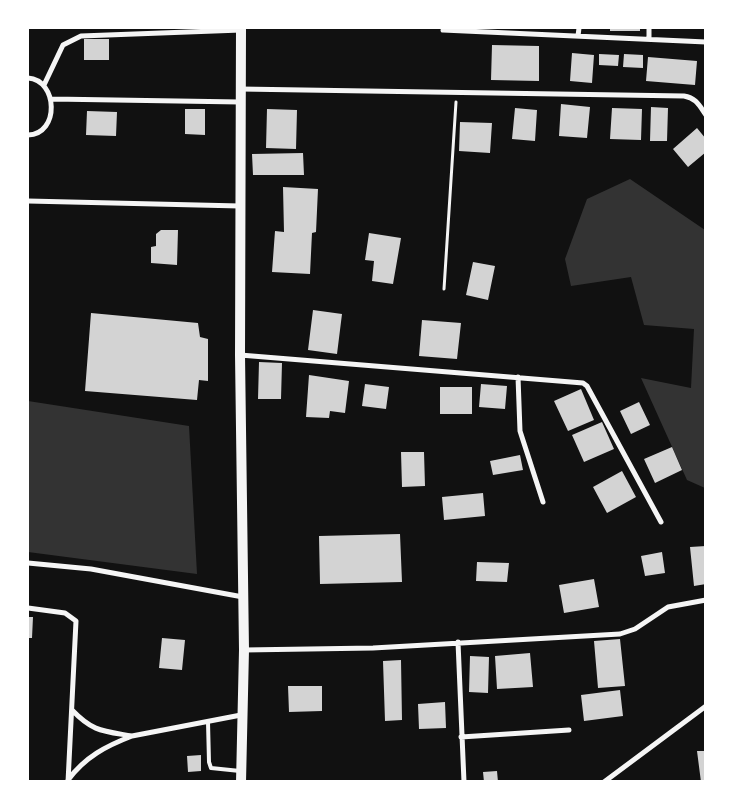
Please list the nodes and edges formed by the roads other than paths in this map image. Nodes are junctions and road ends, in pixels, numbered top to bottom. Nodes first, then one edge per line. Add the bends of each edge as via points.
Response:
1 (579, 28) edge
2 (649, 28) edge
3 (241, 29) edge
4 (443, 30) dead end
5 (507, 30) edge
6 (578, 36) junction
7 (649, 39) junction
8 (706, 42) edge
9 (28, 78) edge
10 (44, 85) junction
11 (240, 89) junction
12 (52, 99) junction
13 (240, 102) junction
14 (706, 115) edge
15 (28, 135) edge
16 (28, 201) edge
17 (240, 206) junction
18 (240, 355) junction
19 (518, 377) junction
20 (544, 502) dead end
21 (662, 522) dead end
22 (28, 563) edge
23 (243, 597) junction
24 (706, 600) edge
25 (28, 608) edge
26 (458, 642) junction
27 (244, 650) junction
28 (706, 706) edge
29 (72, 710) junction
30 (241, 715) junction
31 (208, 722) junction
32 (569, 730) dead end
33 (132, 736) junction
34 (461, 737) junction
35 (241, 776) edge
36 (68, 781) edge
37 (606, 781) edge
38 (464, 782) edge

1 - 6 street
2 - 7 street
3 - 10 street via 80,36 63,45
3 - 11 main road
4 - 5 street
5 - 6 street
6 - 7 street
7 - 8 street
9 - 10 street
10 - 12 street
11 - 13 main road
11 - 14 street via 684,96 698,102
12 - 13 street
12 - 15 street via 47,126
13 - 17 main road
16 - 17 street
17 - 18 main road
18 - 19 street
18 - 23 main road
19 - 20 street via 520,431
19 - 21 street via 576,381 587,386
22 - 23 street via 91,569
23 - 27 main road
24 - 26 street via 668,607 635,629 620,634
25 - 29 street via 65,613 76,621
26 - 27 street via 373,648
26 - 34 street
27 - 30 main road
28 - 37 street
29 - 33 street via 87,725
29 - 36 street
30 - 31 street
30 - 35 main road
31 - 33 street
31 - 35 lane via 211,768
32 - 34 street
33 - 36 street via 88,758
34 - 38 street

